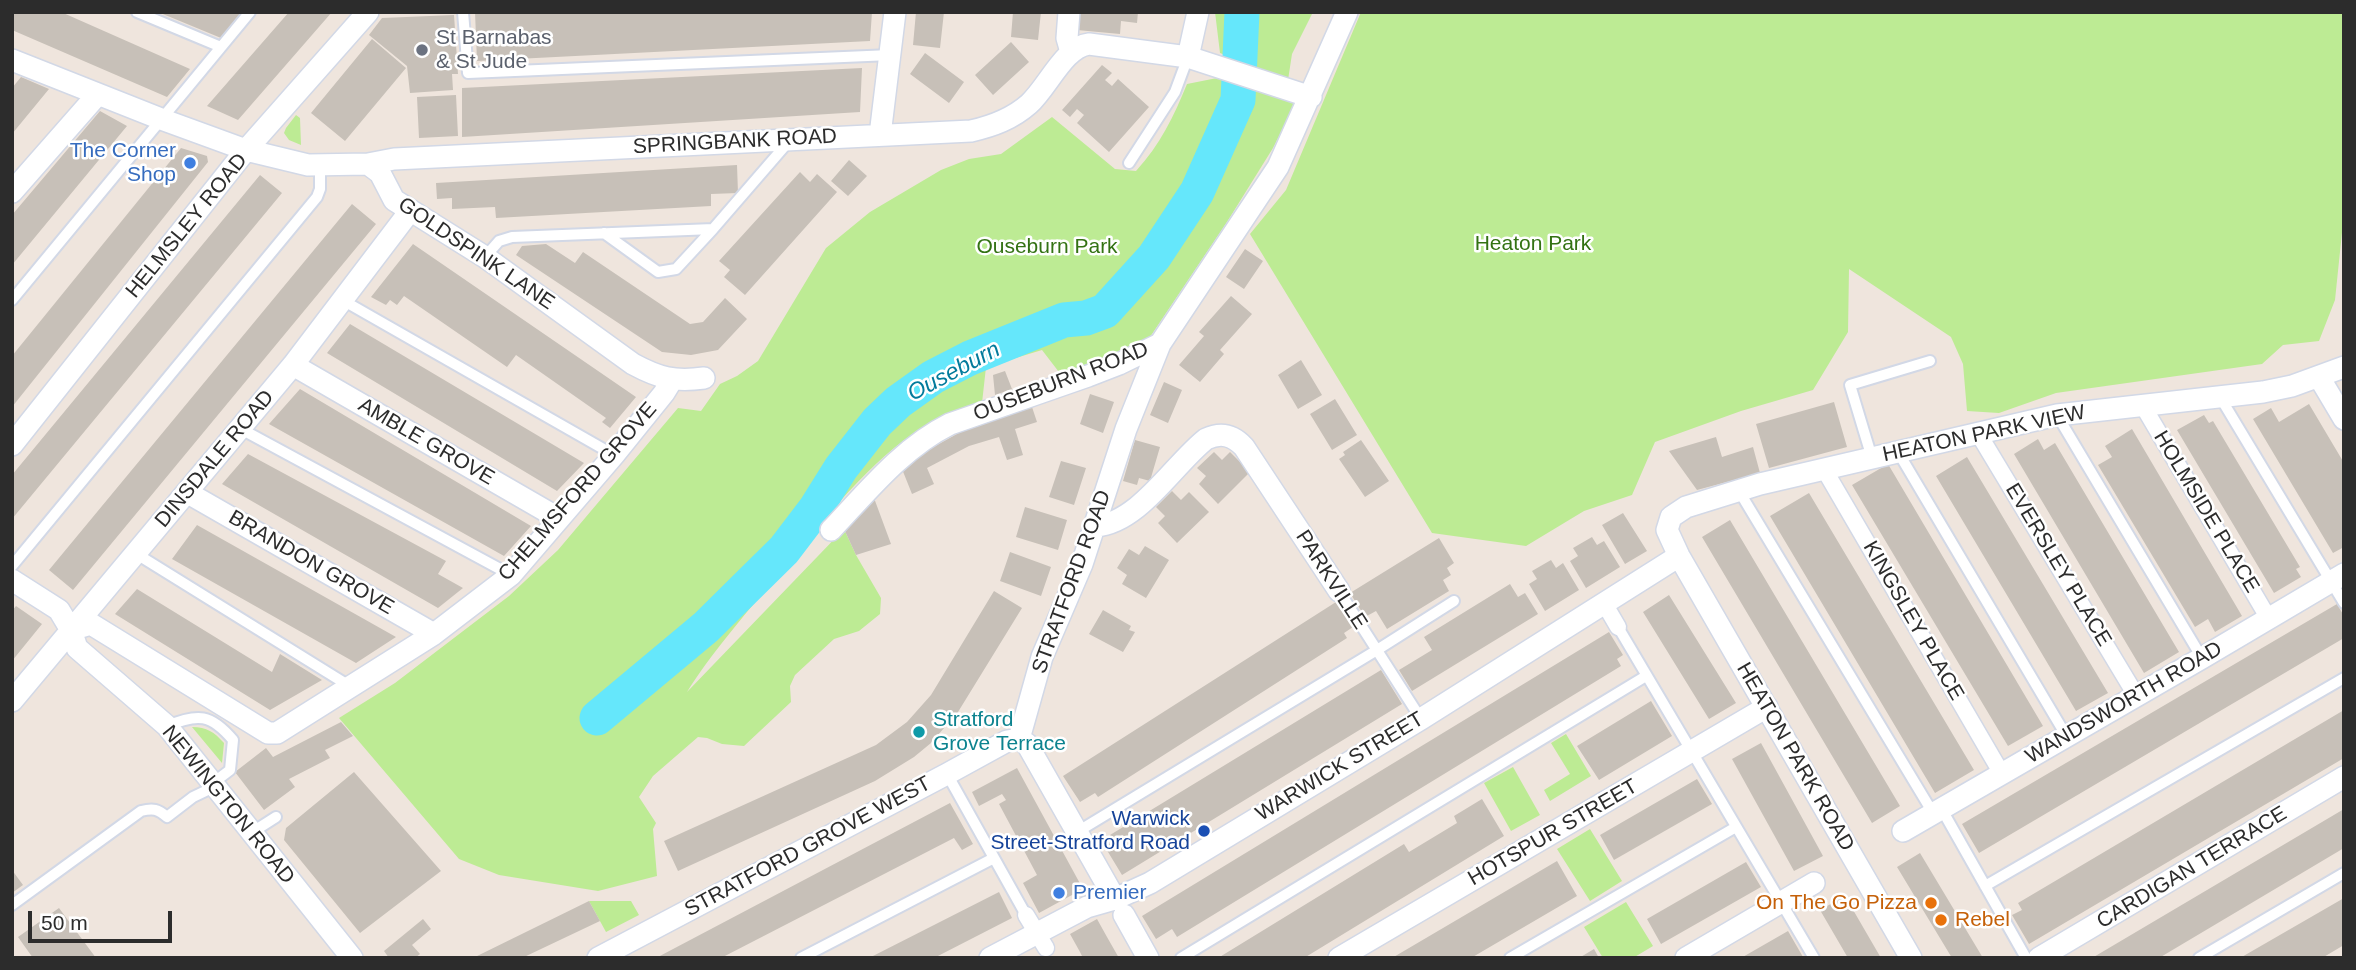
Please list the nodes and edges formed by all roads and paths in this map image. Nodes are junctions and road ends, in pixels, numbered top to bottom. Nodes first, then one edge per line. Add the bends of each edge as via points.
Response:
1 (137, 12) edge
2 (250, 12) edge
3 (368, 12) edge
4 (463, 12) edge
5 (895, 12) edge
6 (1069, 12) edge
7 (1198, 12) edge
8 (1347, 12) edge
9 (221, 47) junction
10 (1071, 52) junction
11 (891, 55) junction
12 (1188, 57) junction
13 (12, 60) edge
14 (98, 94) junction
15 (1311, 97) junction
16 (161, 119) junction
17 (880, 135) junction
18 (792, 139) junction
19 (246, 150) junction
20 (1129, 163) dead end
21 (368, 164) junction
22 (320, 166) junction
23 (12, 192) edge
24 (410, 211) junction
25 (713, 229) junction
26 (604, 233) junction
27 (485, 257) junction
28 (12, 300) edge
29 (344, 301) junction
30 (1160, 344) junction
31 (1930, 361) dead end
32 (293, 365) junction
33 (2344, 367) edge
34 (2319, 377) junction
35 (704, 378) dead end
36 (672, 380) junction
37 (2220, 397) junction
38 (2143, 406) junction
39 (2057, 415) junction
40 (2344, 419) edge
41 (241, 429) junction
42 (1978, 433) junction
43 (12, 445) edge
44 (1898, 452) junction
45 (614, 455) junction
46 (1872, 458) junction
47 (1824, 469) junction
48 (1739, 491) junction
49 (188, 493) junction
50 (558, 518) junction
51 (1096, 526) junction
52 (831, 530) dead end
53 (135, 553) junction
54 (1679, 556) junction
55 (12, 566) edge
56 (511, 575) junction
57 (2337, 578) edge
58 (12, 580) edge
59 (1339, 591) joint
60 (1454, 601) dead end
61 (1604, 603) junction
62 (2344, 603) edge
63 (2269, 619) junction
64 (1618, 627) joint
65 (71, 629) junction
66 (434, 634) junction
67 (1377, 650) junction
68 (2202, 658) junction
69 (1646, 676) junction
70 (2344, 678) edge
71 (351, 687) junction
72 (2137, 697) junction
73 (12, 701) edge
74 (1767, 707) junction
75 (1421, 719) junction
76 (167, 726) junction
77 (2067, 737) junction
78 (1019, 739) junction
79 (1692, 752) junction
80 (947, 774) junction
81 (2002, 774) junction
82 (2344, 778) edge
83 (214, 785) junction
84 (1937, 810) junction
85 (276, 817) dead end
86 (1736, 827) junction
87 (1077, 831) junction
88 (1903, 831) dead end
89 (251, 833) junction
90 (994, 859) junction
91 (2344, 873) edge
92 (1814, 883) dead end
93 (1985, 886) junction
94 (1781, 902) junction
95 (12, 905) edge
96 (1119, 907) junction
97 (1026, 915) joint
98 (1045, 946) edge
99 (352, 958) edge
100 (598, 958) edge
101 (801, 958) edge
102 (990, 958) edge
103 (1148, 958) edge
104 (1181, 958) edge
105 (1339, 958) edge
106 (1510, 958) edge
107 (1686, 958) edge
108 (1814, 958) edge
109 (1911, 958) edge
110 (2026, 958) edge
111 (2039, 958) edge
112 (2199, 958) edge

1 - 9 lane
2 - 9 lane
3 - 19 street, HELMSLEY ROAD
4 - 11 lane via 468,73
5 - 11 street
6 - 10 street
7 - 12 street
8 - 15 street, OUSEBURN ROAD
9 - 16 lane
10 - 12 street via 1097,44
10 - 17 street, SPRINGBANK ROAD via 1030,102 1002,121 971,131
11 - 17 street
12 - 15 street
12 - 20 lane via 1175,92
13 - 14 street
14 - 16 street
14 - 23 street
15 - 30 street, OUSEBURN ROAD via 1268,185
16 - 19 street
16 - 28 lane
17 - 18 street, SPRINGBANK ROAD
18 - 21 street, SPRINGBANK ROAD
18 - 25 lane
19 - 22 street
19 - 43 street, HELMSLEY ROAD
21 - 22 street
21 - 24 street, GOLDSPINK LANE via 380,173 394,200
22 - 55 lane via 317,197
24 - 27 street, GOLDSPINK LANE
24 - 29 street, DINSDALE ROAD
25 - 26 lane
25 - 26 lane via 676,269 658,272
26 - 27 lane via 505,238
27 - 36 street, GOLDSPINK LANE via 633,364
29 - 32 street, DINSDALE ROAD
29 - 45 lane
30 - 51 street, STRATFORD ROAD via 1126,429
30 - 52 street, OUSEBURN ROAD via 1109,368 930,434 894,464
31 - 46 lane via 1850,386
32 - 41 street, DINSDALE ROAD
32 - 50 street, AMBLE GROVE
33 - 34 street, HEATON PARK VIEW
34 - 37 street, HEATON PARK VIEW
34 - 40 street
35 - 36 street, GOLDSPINK LANE
36 - 45 street, CHELMSFORD GROVE
37 - 38 street, HEATON PARK VIEW
37 - 57 lane
38 - 39 street, HEATON PARK VIEW
38 - 63 street, HOLMSIDE PLACE
39 - 42 street, HEATON PARK VIEW
39 - 68 lane
41 - 49 street, DINSDALE ROAD
41 - 56 lane
42 - 44 street, HEATON PARK VIEW
42 - 72 street, EVERSLEY PLACE
44 - 46 street, HEATON PARK VIEW
44 - 77 lane
45 - 50 street, CHELMSFORD GROVE
46 - 47 street, HEATON PARK VIEW
47 - 48 street, HEATON PARK VIEW
47 - 81 street, KINGSLEY PLACE
48 - 54 street, HEATON PARK VIEW via 1673,514 1667,530
48 - 84 lane
49 - 53 street, DINSDALE ROAD
49 - 66 street, BRANDON GROVE
50 - 56 street, CHELMSFORD GROVE
51 - 59 street, PARKVILLE via 1113,523 1134,508 1206,439 1227,435 1240,443
51 - 78 street, STRATFORD ROAD via 1042,657
53 - 65 street, DINSDALE ROAD
53 - 71 lane
54 - 61 street, WARWICK STREET
54 - 74 street, HEATON PARK ROAD
56 - 66 street, CHELMSFORD GROVE
57 - 62 lane
57 - 63 street, WANDSWORTH ROAD
58 - 65 street, NEWINGTON ROAD via 59,610
59 - 67 lane, PARKVILLE
60 - 67 lane
61 - 64 street
61 - 75 street, WARWICK STREET
63 - 68 street, WANDSWORTH ROAD
64 - 69 lane
65 - 71 street, CHELMSFORD GROVE via 91,624 268,733 277,733
65 - 73 street, DINSDALE ROAD
65 - 76 street, NEWINGTON ROAD via 77,648
66 - 71 street, CHELMSFORD GROVE
67 - 75 lane, PARKVILLE
67 - 87 lane
68 - 72 street, WANDSWORTH ROAD
69 - 79 lane
69 - 104 lane
70 - 93 lane
72 - 77 street, WANDSWORTH ROAD
74 - 79 street, HOTSPUR STREET
74 - 109 street, HEATON PARK ROAD
75 - 96 street, WARWICK STREET via 1150,883
76 - 83 street, NEWINGTON ROAD
76 - 83 lane via 187,718 211,720 233,740 230,770
77 - 81 street, WANDSWORTH ROAD
78 - 80 street, STRATFORD GROVE WEST
78 - 87 street via 1027,744
79 - 86 lane
79 - 105 street, HOTSPUR STREET
80 - 90 lane
80 - 100 street, STRATFORD GROVE WEST
81 - 84 street, WANDSWORTH ROAD
82 - 111 street, CARDIGAN TERRACE
83 - 89 street, NEWINGTON ROAD
83 - 95 lane via 167,817 151,808 141,811
84 - 88 street, WANDSWORTH ROAD
84 - 93 lane
85 - 89 lane
86 - 94 lane
86 - 106 lane
87 - 96 street
89 - 99 street, NEWINGTON ROAD
90 - 97 lane
90 - 101 lane
91 - 112 lane
92 - 94 street
93 - 110 lane
94 - 107 street
94 - 108 lane
96 - 98 street, WARWICK STREET via 1087,907
96 - 103 street
97 - 98 street
98 - 102 street, WARWICK STREET

